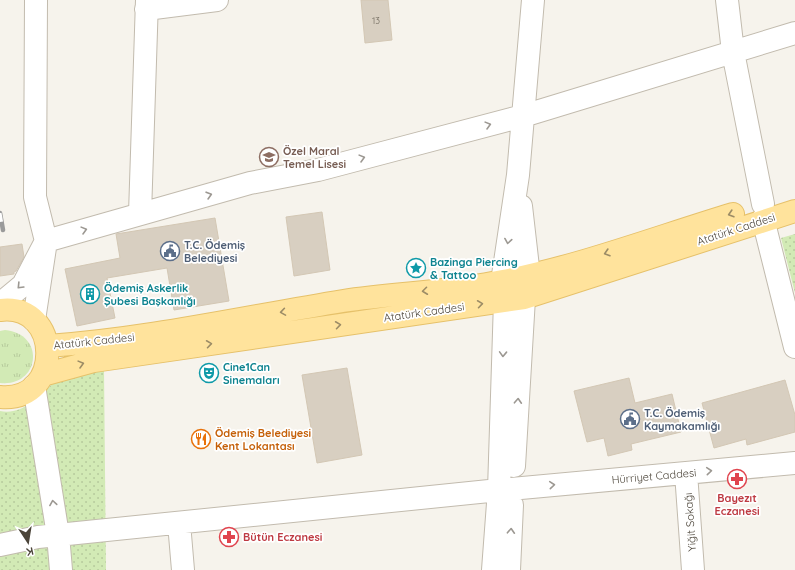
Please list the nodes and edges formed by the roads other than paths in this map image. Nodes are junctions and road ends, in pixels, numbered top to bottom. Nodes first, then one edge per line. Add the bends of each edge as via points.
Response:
1 (36, 0) edge
2 (217, 0) edge
3 (533, 0) edge
4 (727, 0) edge
5 (146, 5) edge
6 (795, 33) edge
7 (733, 52) junction
8 (523, 116) junction
9 (518, 175) junction
10 (795, 195) edge
11 (795, 210) edge
12 (763, 212) junction
13 (140, 214) junction
14 (46, 241) junction
15 (529, 276) junction
16 (510, 293) junction
17 (0, 304) edge
18 (0, 310) edge
19 (34, 320) junction
20 (48, 346) junction
21 (795, 347) edge
22 (38, 381) junction
23 (0, 397) edge
24 (795, 463) edge
25 (686, 473) junction
26 (506, 489) junction
27 (179, 523) junction
28 (58, 535) junction
29 (0, 545) edge
30 (61, 570) edge
31 (183, 570) edge
32 (493, 570) edge
33 (509, 570) edge
34 (693, 570) edge

1 - 14 street via 35,197
2 - 5 street
3 - 8 street
4 - 7 street
5 - 13 street
6 - 7 street
7 - 8 street
7 - 12 street
8 - 9 street
13 -> 8 street via 250,183 318,170
9 - 15 street
9 -> 16 street
10 - 12 main road, Atatürk Caddesi
11 - 12 main road, Atatürk Caddesi
12 -> 15 main road, Atatürk Caddesi
12 - 16 main road, Atatürk Caddesi
12 - 21 street
14 -> 13 street
14 -> 17 street via 23,285
14 - 19 street
15 - 16 main road, Atatürk Caddesi
16 -> 20 main road, Atatürk Caddesi via 343,301 133,337
22 -> 16 main road, Atatürk Caddesi via 94,361
16 - 26 street
18 - 19 main road via 21,312
19 - 20 main road via 43,332
20 - 22 main road via 48,361
22 - 23 main road, Atatürk Caddesi via 21,394
28 -> 22 street
25 -> 24 street, Hürriyet Caddesi
26 -> 25 street, Hürriyet Caddesi
25 - 34 street, Yiğit Sokağı
26 - 27 street, Hürriyet Caddesi
26 - 32 street
33 -> 26 street
27 - 28 street, Hürriyet Caddesi
27 - 31 street
28 - 29 street, Hürriyet Caddesi
28 - 30 street

